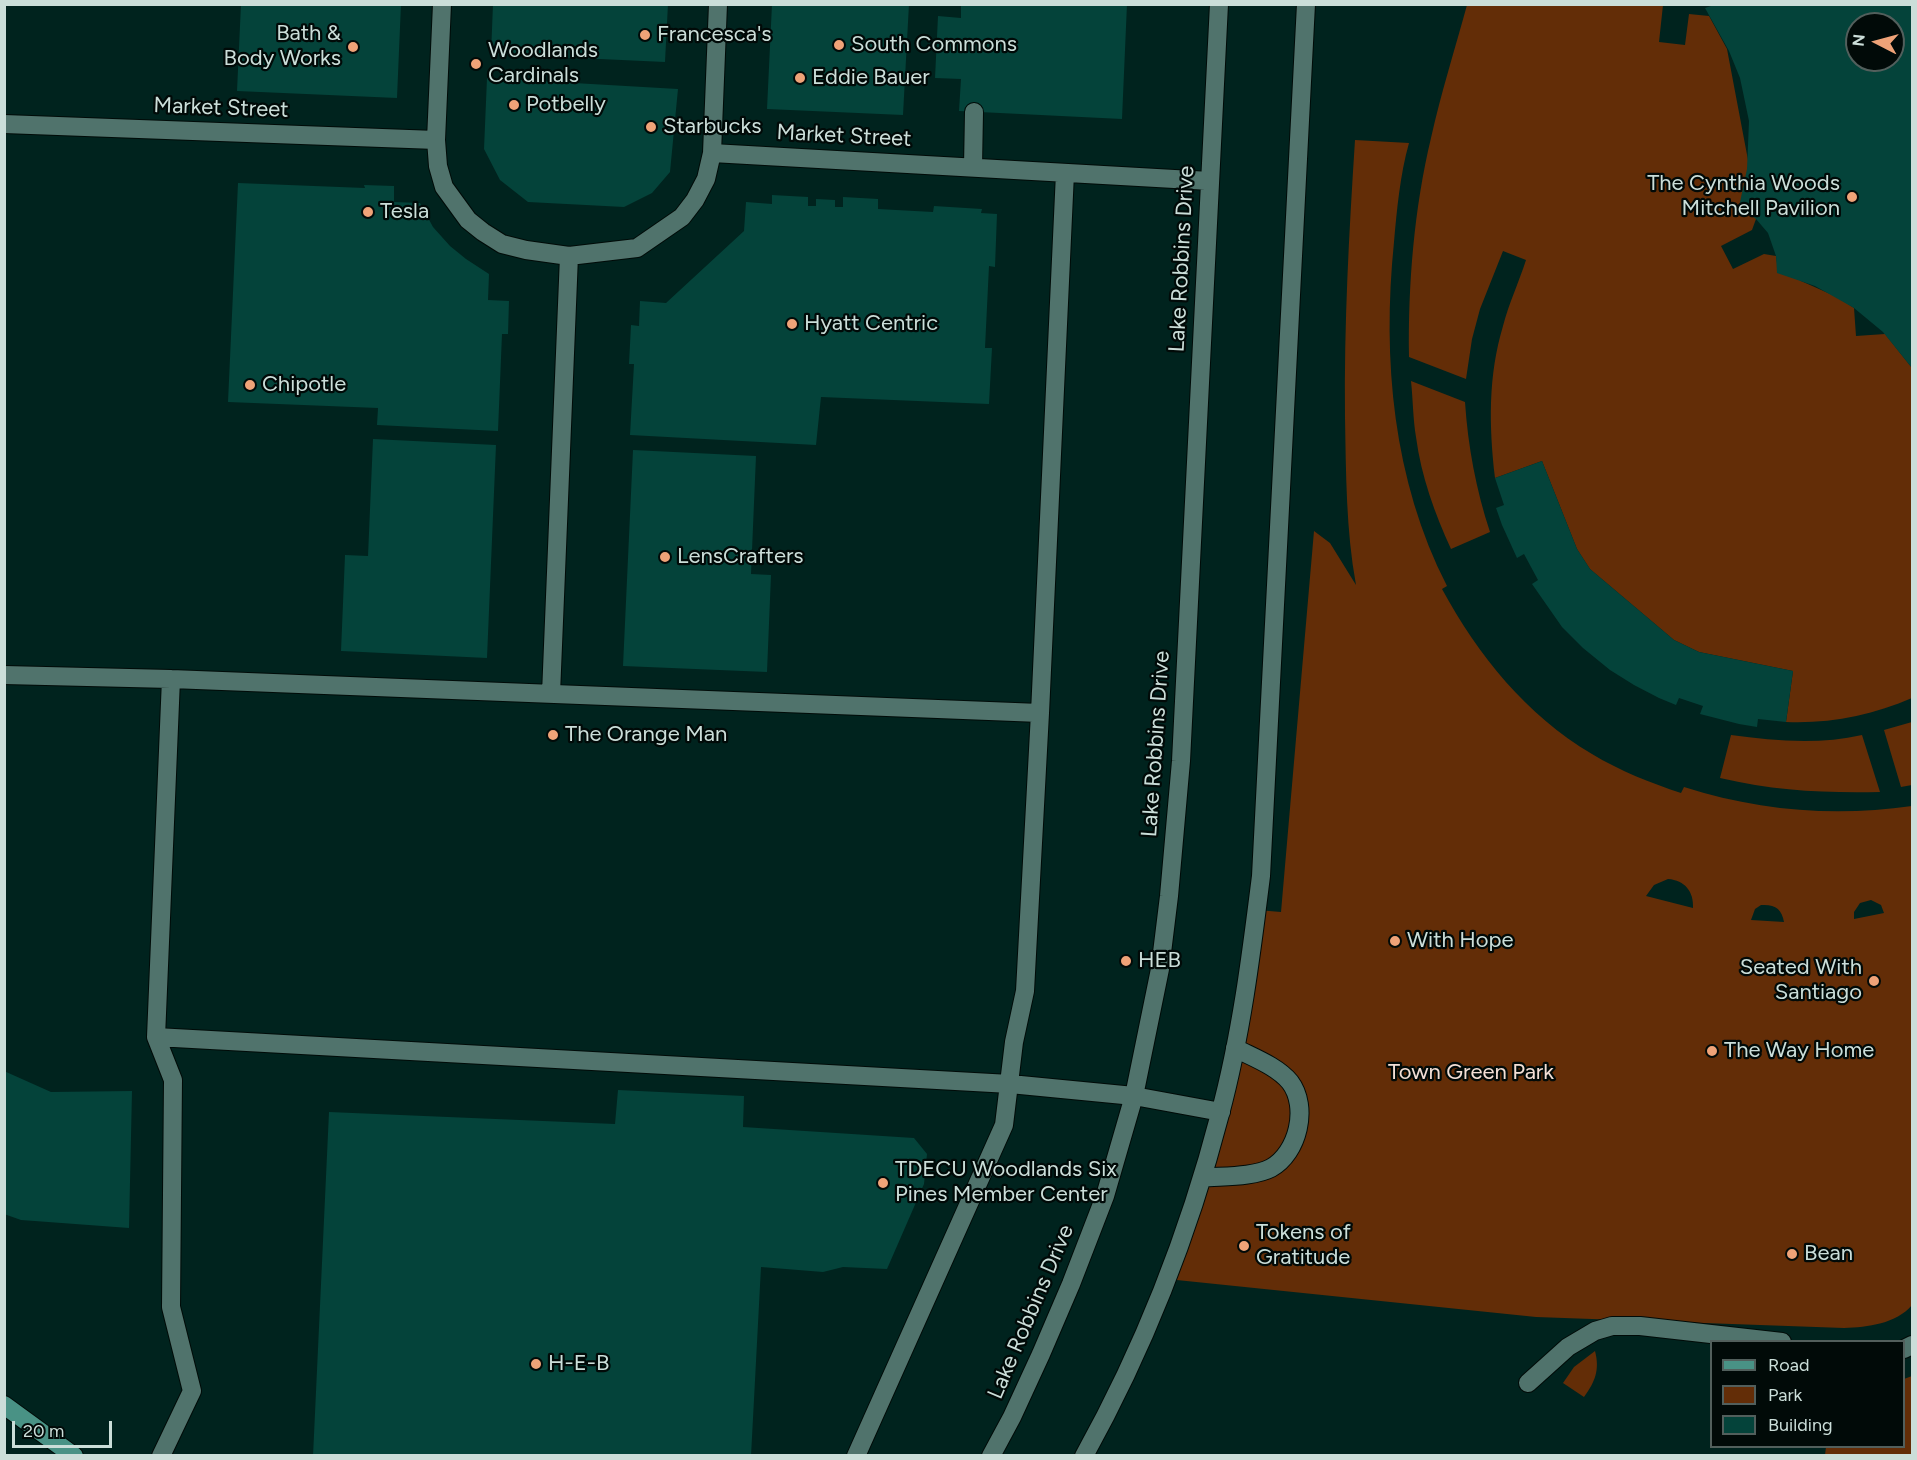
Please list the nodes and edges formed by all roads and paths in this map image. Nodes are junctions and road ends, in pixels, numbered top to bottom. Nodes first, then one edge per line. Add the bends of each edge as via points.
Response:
1 (442, 4) edge
2 (718, 4) edge
3 (1219, 4) edge
4 (1306, 4) edge
5 (974, 112) dead end
6 (4, 124) edge
7 (436, 140) junction
8 (712, 153) junction
9 (973, 167) junction
10 (1065, 173) junction
11 (1210, 181) junction
12 (569, 256) junction
13 (4, 675) edge
14 (171, 679) junction
15 (551, 694) junction
16 (1040, 712) junction
17 (156, 1037) junction
18 (1235, 1048) junction
19 (1010, 1084) junction
20 (1134, 1096) junction
21 (1221, 1112) junction
22 (1202, 1178) junction
23 (1773, 1340) edge
24 (1528, 1383) dead end
25 (4, 1405) edge
26 (74, 1455) edge
27 (160, 1455) edge
28 (857, 1455) edge
29 (991, 1455) edge
30 (1084, 1455) edge

1 - 7 street
2 - 8 street
3 - 11 street, Lake Robbins Drive
4 - 18 street via 1261,876
5 - 9 street
6 - 7 street, Market Street
7 - 12 street via 444,187 468,219 502,243
8 - 9 street, Market Street
8 - 12 street via 706,179 695,200 682,217 660,233 637,248
9 - 10 street, Market Street
10 - 11 street, Market Street
10 - 16 street
11 - 20 street, Lake Robbins Drive via 1181,760 1161,958
12 - 15 street
13 - 14 street
14 - 15 street
14 - 17 street
15 - 16 street
16 - 19 street via 1025,991
17 - 19 street
17 - 27 street via 173,1080 171,1307 192,1391
18 - 21 street
18 - 22 street via 1277,1071 1290,1083 1298,1105 1297,1132 1287,1153 1270,1168
19 - 20 street
19 - 28 street via 1004,1125
20 - 21 street
20 - 29 street, Lake Robbins Drive via 1105,1196 1075,1275
21 - 22 street
22 - 30 street via 1167,1279 1132,1363
23 - 24 street via 1612,1326 1568,1347
25 - 26 main road

